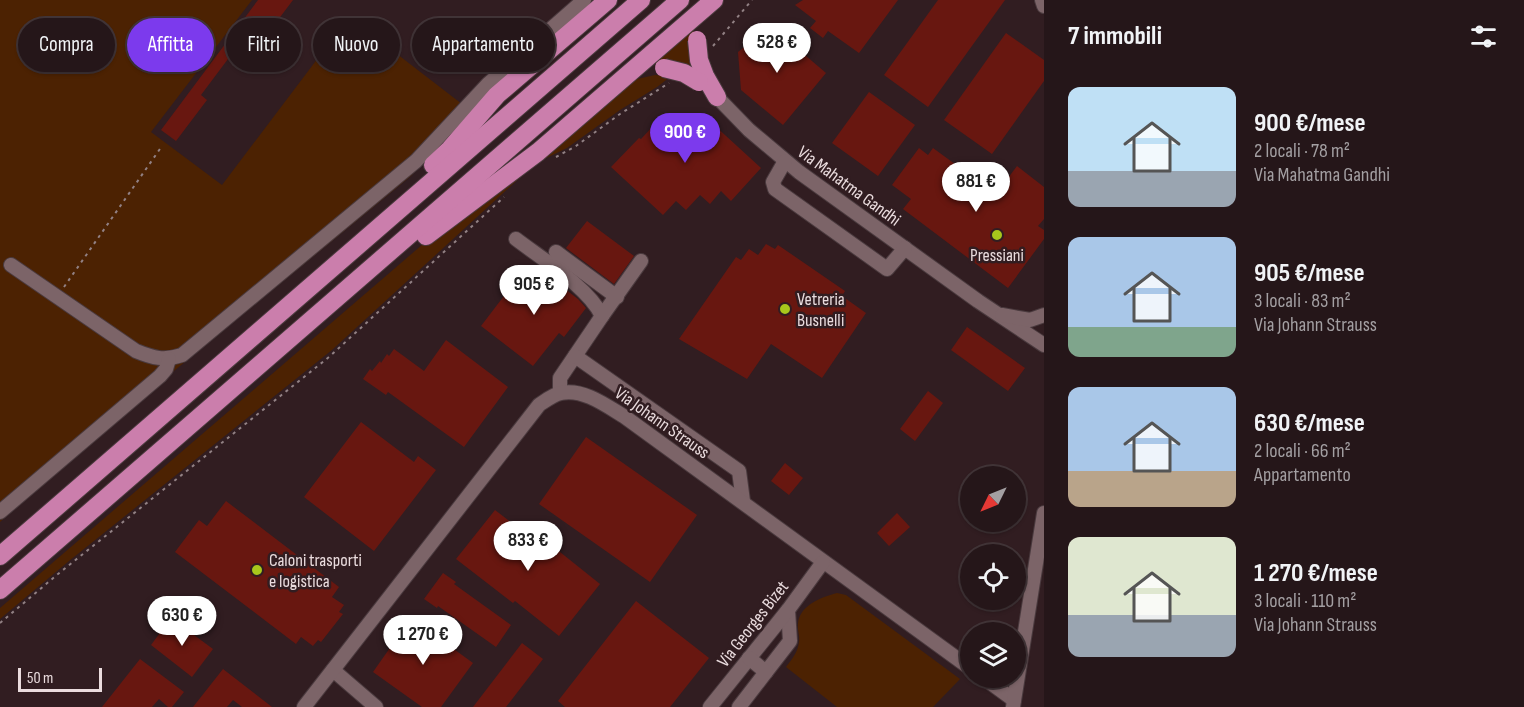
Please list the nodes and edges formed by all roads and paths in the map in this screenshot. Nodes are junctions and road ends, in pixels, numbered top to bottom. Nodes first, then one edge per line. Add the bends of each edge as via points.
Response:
1 (584, 0) edge
2 (608, 0) edge
3 (641, 0) edge
4 (680, 0) edge
5 (714, 0) edge
6 (752, 0) edge
7 (1042, 0) edge
8 (1044, 6) edge
9 (704, 43) junction
10 (670, 73) junction
11 (702, 79) junction
12 (621, 81) junction
13 (717, 97) joint
14 (162, 146) dead end
15 (549, 160) dead end
16 (785, 161) junction
17 (504, 196) dead end
18 (516, 238) dead end
19 (357, 247) junction
20 (905, 248) junction
21 (556, 252) dead end
22 (641, 261) dead end
23 (11, 265) dead end
24 (374, 265) junction
25 (58, 297) junction
26 (616, 297) junction
27 (999, 315) junction
28 (1044, 315) edge
29 (602, 316) junction
30 (1044, 345) edge
31 (575, 356) junction
32 (169, 360) junction
33 (560, 393) junction
34 (743, 501) junction
35 (0, 512) edge
36 (1044, 513) edge
37 (0, 556) edge
38 (823, 562) junction
39 (0, 590) edge
40 (788, 610) junction
41 (0, 623) edge
42 (749, 658) junction
43 (960, 661) edge
44 (333, 670) junction
45 (766, 672) junction
46 (996, 688) edge
47 (1013, 703) edge
48 (304, 707) edge
49 (376, 707) edge
50 (710, 707) edge
51 (739, 707) edge

1 - 32 street via 488,84 399,176 182,355
2 - 19 highway via 497,95
3 - 19 highway
4 - 24 highway
5 - 9 highway via 700,22
5 - 12 highway
6 - 9 path
7 - 8 street
9 - 11 highway, bridge via 699,60
10 - 11 highway, bridge
10 - 12 highway via 646,69
10 - 15 path via 662,89
11 - 13 highway
12 - 24 highway via 532,157 405,254
13 - 16 street, Via Mahatma Gandhi
14 - 25 path
16 - 20 street, Via Mahatma Gandhi
16 - 20 street via 773,182 776,189 887,269
17 - 41 path via 329,357
18 - 29 street via 587,294
19 - 37 highway
20 - 27 street, Via Mahatma Gandhi
21 - 26 street
22 - 26 street
23 - 25 street
24 - 39 highway
25 - 32 street via 136,351
26 - 29 street
27 - 28 street, Via Mahatma Gandhi via 1030,320
27 - 30 street, Via Mahatma Gandhi
29 - 31 street
31 - 33 street via 560,378
31 - 34 street via 739,471
32 - 35 street via 160,376
33 - 34 street, Via Johann Strauss via 578,394 606,405
33 - 44 street via 539,405
34 - 38 street, Via Johann Strauss
36 - 47 street
38 - 40 street, Via Georges Bizet
38 - 43 street, Via Johann Strauss
40 - 42 street, Via Georges Bizet
40 - 45 street via 790,640
42 - 45 street
42 - 50 street, Via Georges Bizet
44 - 48 street
44 - 49 street
45 - 51 street
46 - 47 street

